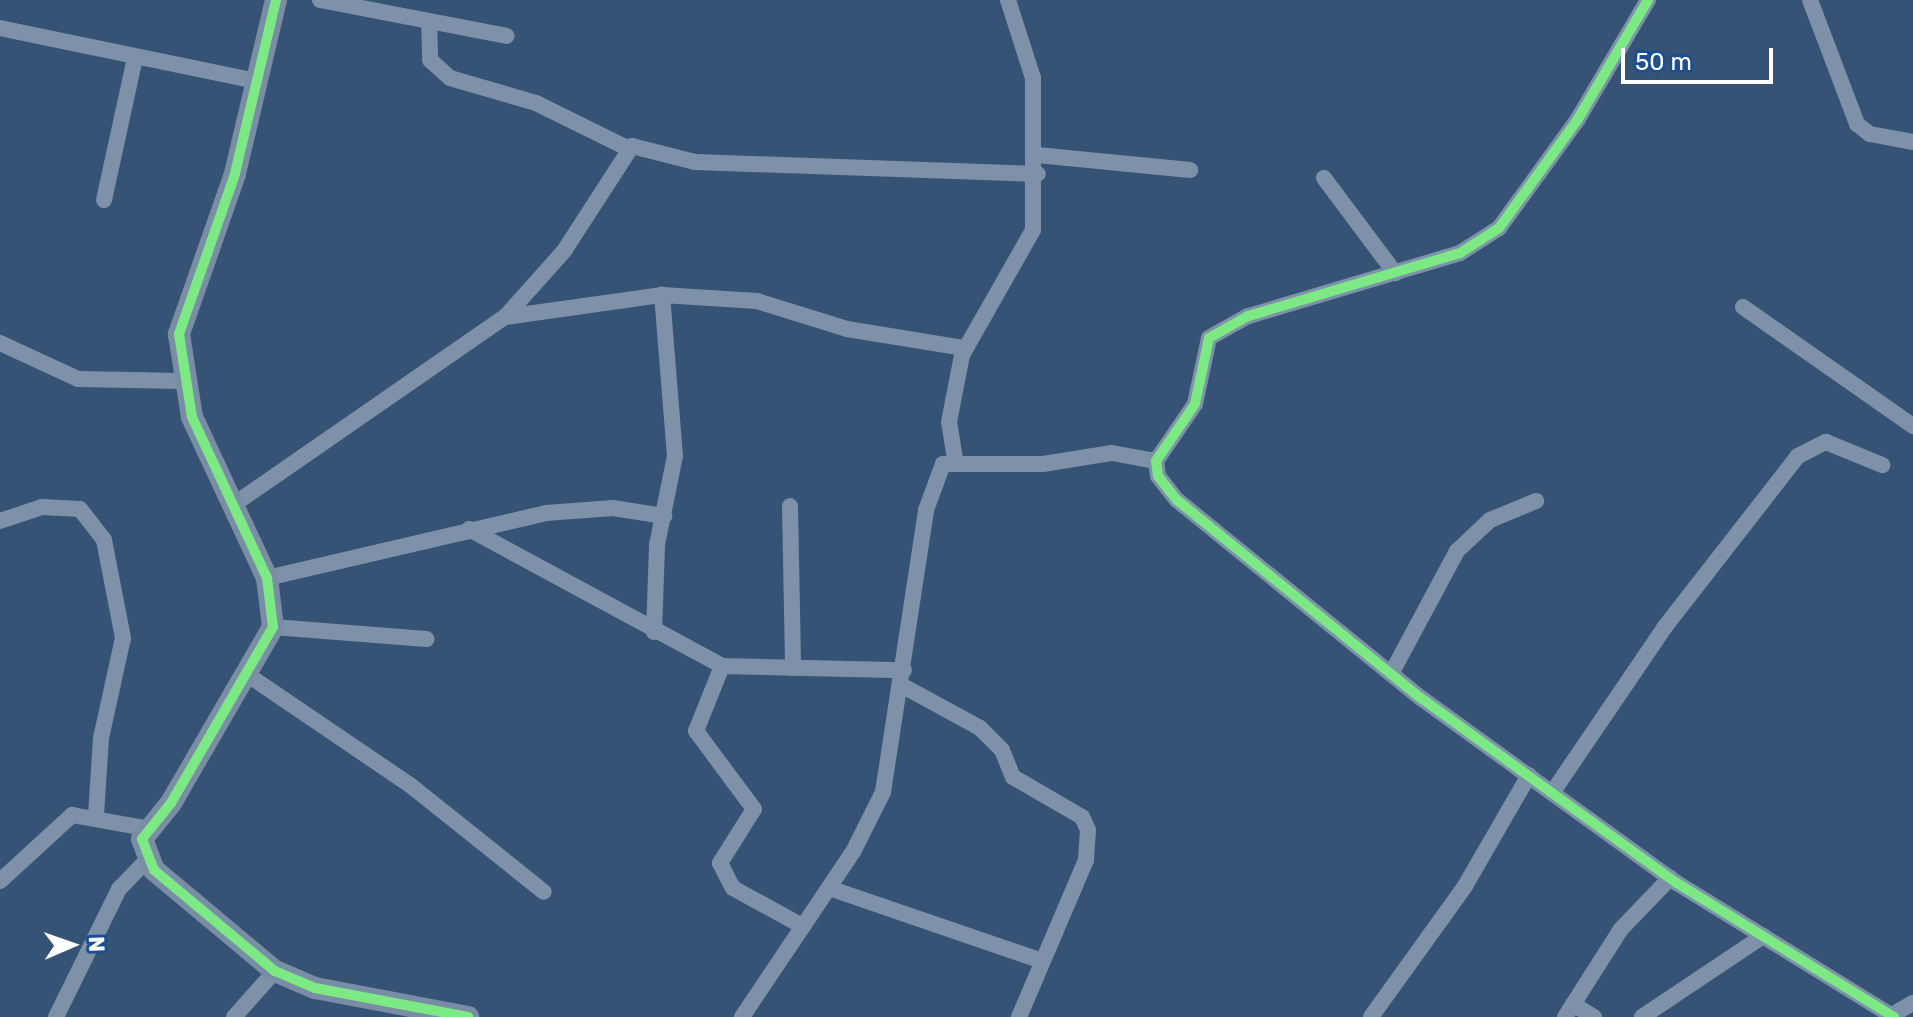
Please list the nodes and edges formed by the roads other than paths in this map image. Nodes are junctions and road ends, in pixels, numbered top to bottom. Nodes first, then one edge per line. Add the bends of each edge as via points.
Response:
1 (276, 0) edge
2 (320, 0) edge
3 (1008, 0) edge
4 (1648, 0) edge
5 (1810, 0) edge
6 (429, 22) junction
7 (0, 28) edge
8 (507, 36) dead end
9 (135, 58) junction
10 (255, 81) junction
11 (1913, 142) edge
12 (627, 148) junction
13 (1037, 155) junction
14 (1190, 170) dead end
15 (1038, 174) junction
16 (1324, 178) dead end
17 (104, 200) dead end
18 (1395, 273) junction
19 (662, 295) junction
20 (1743, 307) dead end
21 (505, 317) junction
22 (0, 343) edge
23 (964, 348) junction
24 (183, 381) junction
25 (1913, 426) edge
26 (955, 459) junction
27 (1156, 461) junction
28 (1882, 465) dead end
29 (1536, 501) dead end
30 (233, 505) junction
31 (790, 506) dead end
32 (664, 516) junction
33 (0, 521) edge
34 (469, 529) junction
35 (267, 578) junction
36 (273, 627) junction
37 (654, 632) junction
38 (427, 639) dead end
39 (722, 666) junction
40 (793, 668) junction
41 (1391, 674) junction
42 (248, 675) junction
43 (904, 678) junction
44 (1529, 775) junction
45 (1552, 793) junction
46 (96, 815) junction
47 (144, 828) junction
48 (149, 858) junction
49 (1670, 878) junction
50 (0, 881) edge
51 (829, 888) junction
52 (544, 892) dead end
53 (802, 926) junction
54 (1763, 936) junction
55 (1042, 961) junction
56 (275, 971) junction
57 (1913, 1003) edge
58 (1569, 1010) edge
59 (1666, 1011) edge
60 (1893, 1016) edge
61 (56, 1017) edge
62 (234, 1017) edge
63 (468, 1017) edge
64 (742, 1017) edge
65 (1019, 1017) edge
66 (1371, 1017) edge
67 (1594, 1017) edge
68 (1642, 1017) edge

1 - 10 street
2 - 6 street
3 - 13 street via 1028,48
4 - 18 street via 1578,119 1499,228 1460,253
5 - 11 street via 1857,124 1870,134
6 - 8 street
6 - 12 street via 430,60 450,78 536,103
7 - 9 street
9 - 10 street
9 - 17 street
10 - 24 street via 235,174 183,313
12 - 15 street via 646,146 695,162
12 - 21 street via 564,251
13 - 14 street
13 - 15 street
15 - 23 street via 1025,252
16 - 18 street
18 - 27 street via 1223,325 1201,352 1195,404
19 - 21 street
19 - 23 street via 770,303 847,329
19 - 32 street via 675,456
20 - 25 street
21 - 30 street
22 - 24 street via 78,379
23 - 26 street via 949,422
24 - 30 street
26 - 27 street via 1043,464 1112,453
26 - 43 street via 943,464 929,497
27 - 41 street via 1177,500
28 - 45 street via 1826,442 1798,456 1664,628
29 - 41 street via 1490,520 1457,551
30 - 35 street
31 - 40 street
32 - 34 street via 590,507
32 - 37 street
33 - 46 street via 42,507 80,509 104,540 123,638 101,738
34 - 35 street
34 - 37 street
35 - 36 street
36 - 38 street
36 - 42 street
37 - 39 street
39 - 40 street
39 - 53 street via 696,731 731,769 754,809 720,863 733,888
40 - 43 street
41 - 44 street
42 - 47 street via 171,803
42 - 52 street via 410,785
43 - 51 street via 883,792
43 - 55 street via 980,728 1002,750 1013,777 1082,817 1090,841 1086,860
44 - 45 street
44 - 66 street via 1465,886
45 - 49 street
46 - 47 street
46 - 50 street via 57,824
47 - 48 street
48 - 56 street
48 - 61 street via 119,889
49 - 54 street
49 - 58 street via 1621,929
51 - 53 street
51 - 55 street
53 - 64 street
54 - 59 street
54 - 60 street
55 - 65 street
56 - 62 street
56 - 63 street via 315,988
57 - 60 street
58 - 67 street
59 - 68 street

